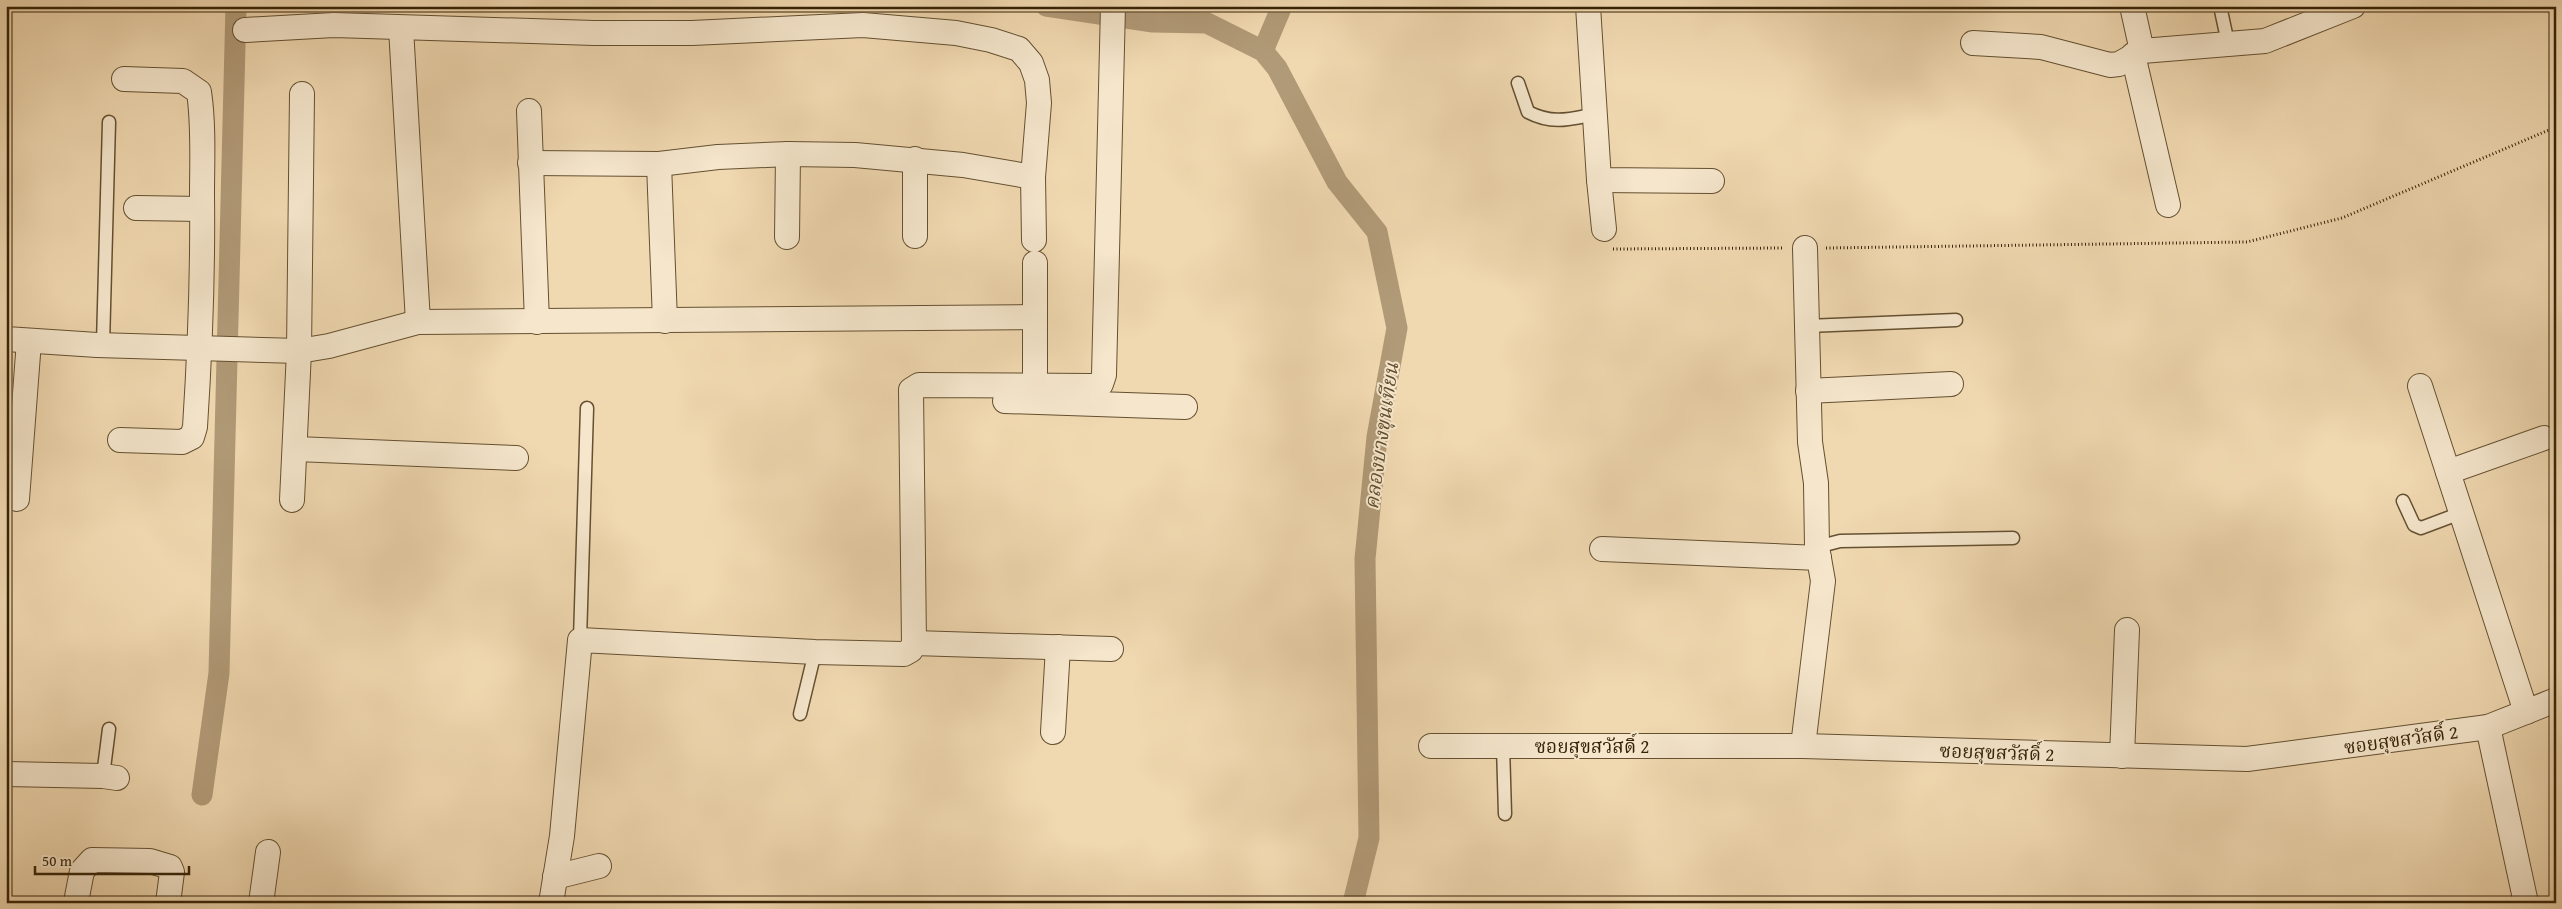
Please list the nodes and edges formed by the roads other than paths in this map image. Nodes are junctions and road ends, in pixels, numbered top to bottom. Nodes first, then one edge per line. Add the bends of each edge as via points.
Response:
1 (1113, 6) edge
2 (1588, 6) edge
3 (2132, 6) edge
4 (2220, 6) edge
5 (2353, 6) edge
6 (402, 28) junction
7 (245, 30) dead end
8 (1973, 43) dead end
9 (2228, 43) junction
10 (2137, 53) junction
11 (124, 79) dead end
12 (1518, 83) dead end
13 (302, 94) dead end
14 (529, 111) dead end
15 (1596, 114) junction
16 (109, 122) dead end
17 (788, 154) junction
18 (915, 159) junction
19 (530, 163) junction
20 (659, 164) junction
21 (1033, 177) junction
22 (1599, 180) junction
23 (1712, 181) dead end
24 (2168, 205) dead end
25 (136, 208) dead end
26 (202, 209) junction
27 (1604, 229) road end
28 (915, 236) dead end
29 (787, 237) dead end
30 (1805, 248) road end
31 (1034, 317) junction
32 (1956, 320) dead end
33 (665, 321) junction
34 (418, 322) junction
35 (537, 322) junction
36 (1807, 326) junction
37 (18, 340) edge
38 (102, 344) junction
39 (207, 348) junction
40 (299, 351) junction
41 (1035, 373) dead end
42 (1952, 384) dead end
43 (2420, 386) dead end
44 (1808, 391) junction
45 (910, 400) junction
46 (1185, 406) dead end
47 (587, 408) dead end
48 (2544, 438) dead end
49 (120, 440) dead end
50 (296, 449) junction
51 (516, 458) dead end
52 (2448, 472) junction
53 (16, 499) dead end
54 (292, 500) dead end
55 (2403, 501) dead end
56 (2461, 514) junction
57 (2013, 538) dead end
58 (1602, 549) dead end
59 (1818, 553) junction
60 (2127, 630) dead end
61 (580, 640) junction
62 (914, 643) junction
63 (1058, 647) junction
64 (1110, 649) dead end
65 (815, 652) junction
66 (2556, 700) edge
67 (2526, 712) junction
68 (800, 714) dead end
69 (2488, 727) junction
70 (108, 730) dead end
71 (1053, 732) dead end
72 (1431, 746) dead end
73 (1503, 746) junction
74 (1803, 746) junction
75 (2122, 756) junction
76 (6, 774) edge
77 (110, 777) joint
78 (1505, 814) dead end
79 (268, 852) dead end
80 (599, 866) dead end
81 (555, 877) junction
82 (76, 897) dead end
83 (168, 903) edge
84 (261, 903) edge
85 (551, 903) edge
86 (2526, 903) edge

1 - 45 street via 1104,375 1101,384 919,385 911,390
2 - 15 street
3 - 10 street
4 - 9 lane
5 - 9 street via 2265,41
6 - 7 street via 334,25
6 - 21 street via 594,33 863,25 956,33 991,40 1019,49 1031,63 1037,80 1040,103
6 - 34 street
8 - 10 street via 2041,47 2110,65 2119,64
9 - 10 street
10 - 24 street
11 - 26 street via 183,81 199,92
12 - 15 lane via 1528,112 1542,120
13 - 40 street
14 - 19 street
15 - 22 street
16 - 38 lane
17 - 18 street
17 - 20 street
17 - 29 street
18 - 21 street
18 - 28 street
19 - 20 street
19 - 35 street
20 - 33 street
21 - 31 street
22 - 23 street
22 - 27 street
25 - 26 street
26 - 39 street
30 - 36 street
31 - 33 street
31 - 41 street
32 - 36 lane
33 - 35 street
34 - 35 street
34 - 40 street
36 - 44 street
37 - 38 street
37 - 53 street
38 - 39 street
39 - 40 street
39 - 49 street via 192,437 182,442
40 - 50 street
42 - 44 street
43 - 52 street
44 - 59 street
45 - 46 street
45 - 62 street
47 - 61 lane
48 - 52 street
50 - 51 street
50 - 54 street
52 - 56 street
55 - 56 lane via 2414,525 2421,528
56 - 67 street
57 - 59 lane via 1840,541
58 - 59 street
59 - 74 street via 1823,581
60 - 75 street
61 - 65 street
61 - 81 street via 562,836
62 - 63 street
62 - 65 street via 904,654
63 - 64 street
63 - 71 street
65 - 68 lane
66 - 67 street, ซอยสุขสวัสดิ์ 2
67 - 69 street, ซอยสุขสวัสดิ์ 2
69 - 75 street, ซอยสุขสวัสดิ์ 2 via 2247,759
69 - 86 street
70 - 77 lane
72 - 73 street, ซอยสุขสวัสดิ์ 2
73 - 74 street, ซอยสุขสวัสดิ์ 2
73 - 78 lane
74 - 75 street, ซอยสุขสวัสดิ์ 2
76 - 77 street
79 - 84 street
80 - 81 street
81 - 85 street
82 - 83 street via 82,871 92,860 150,861 170,866

